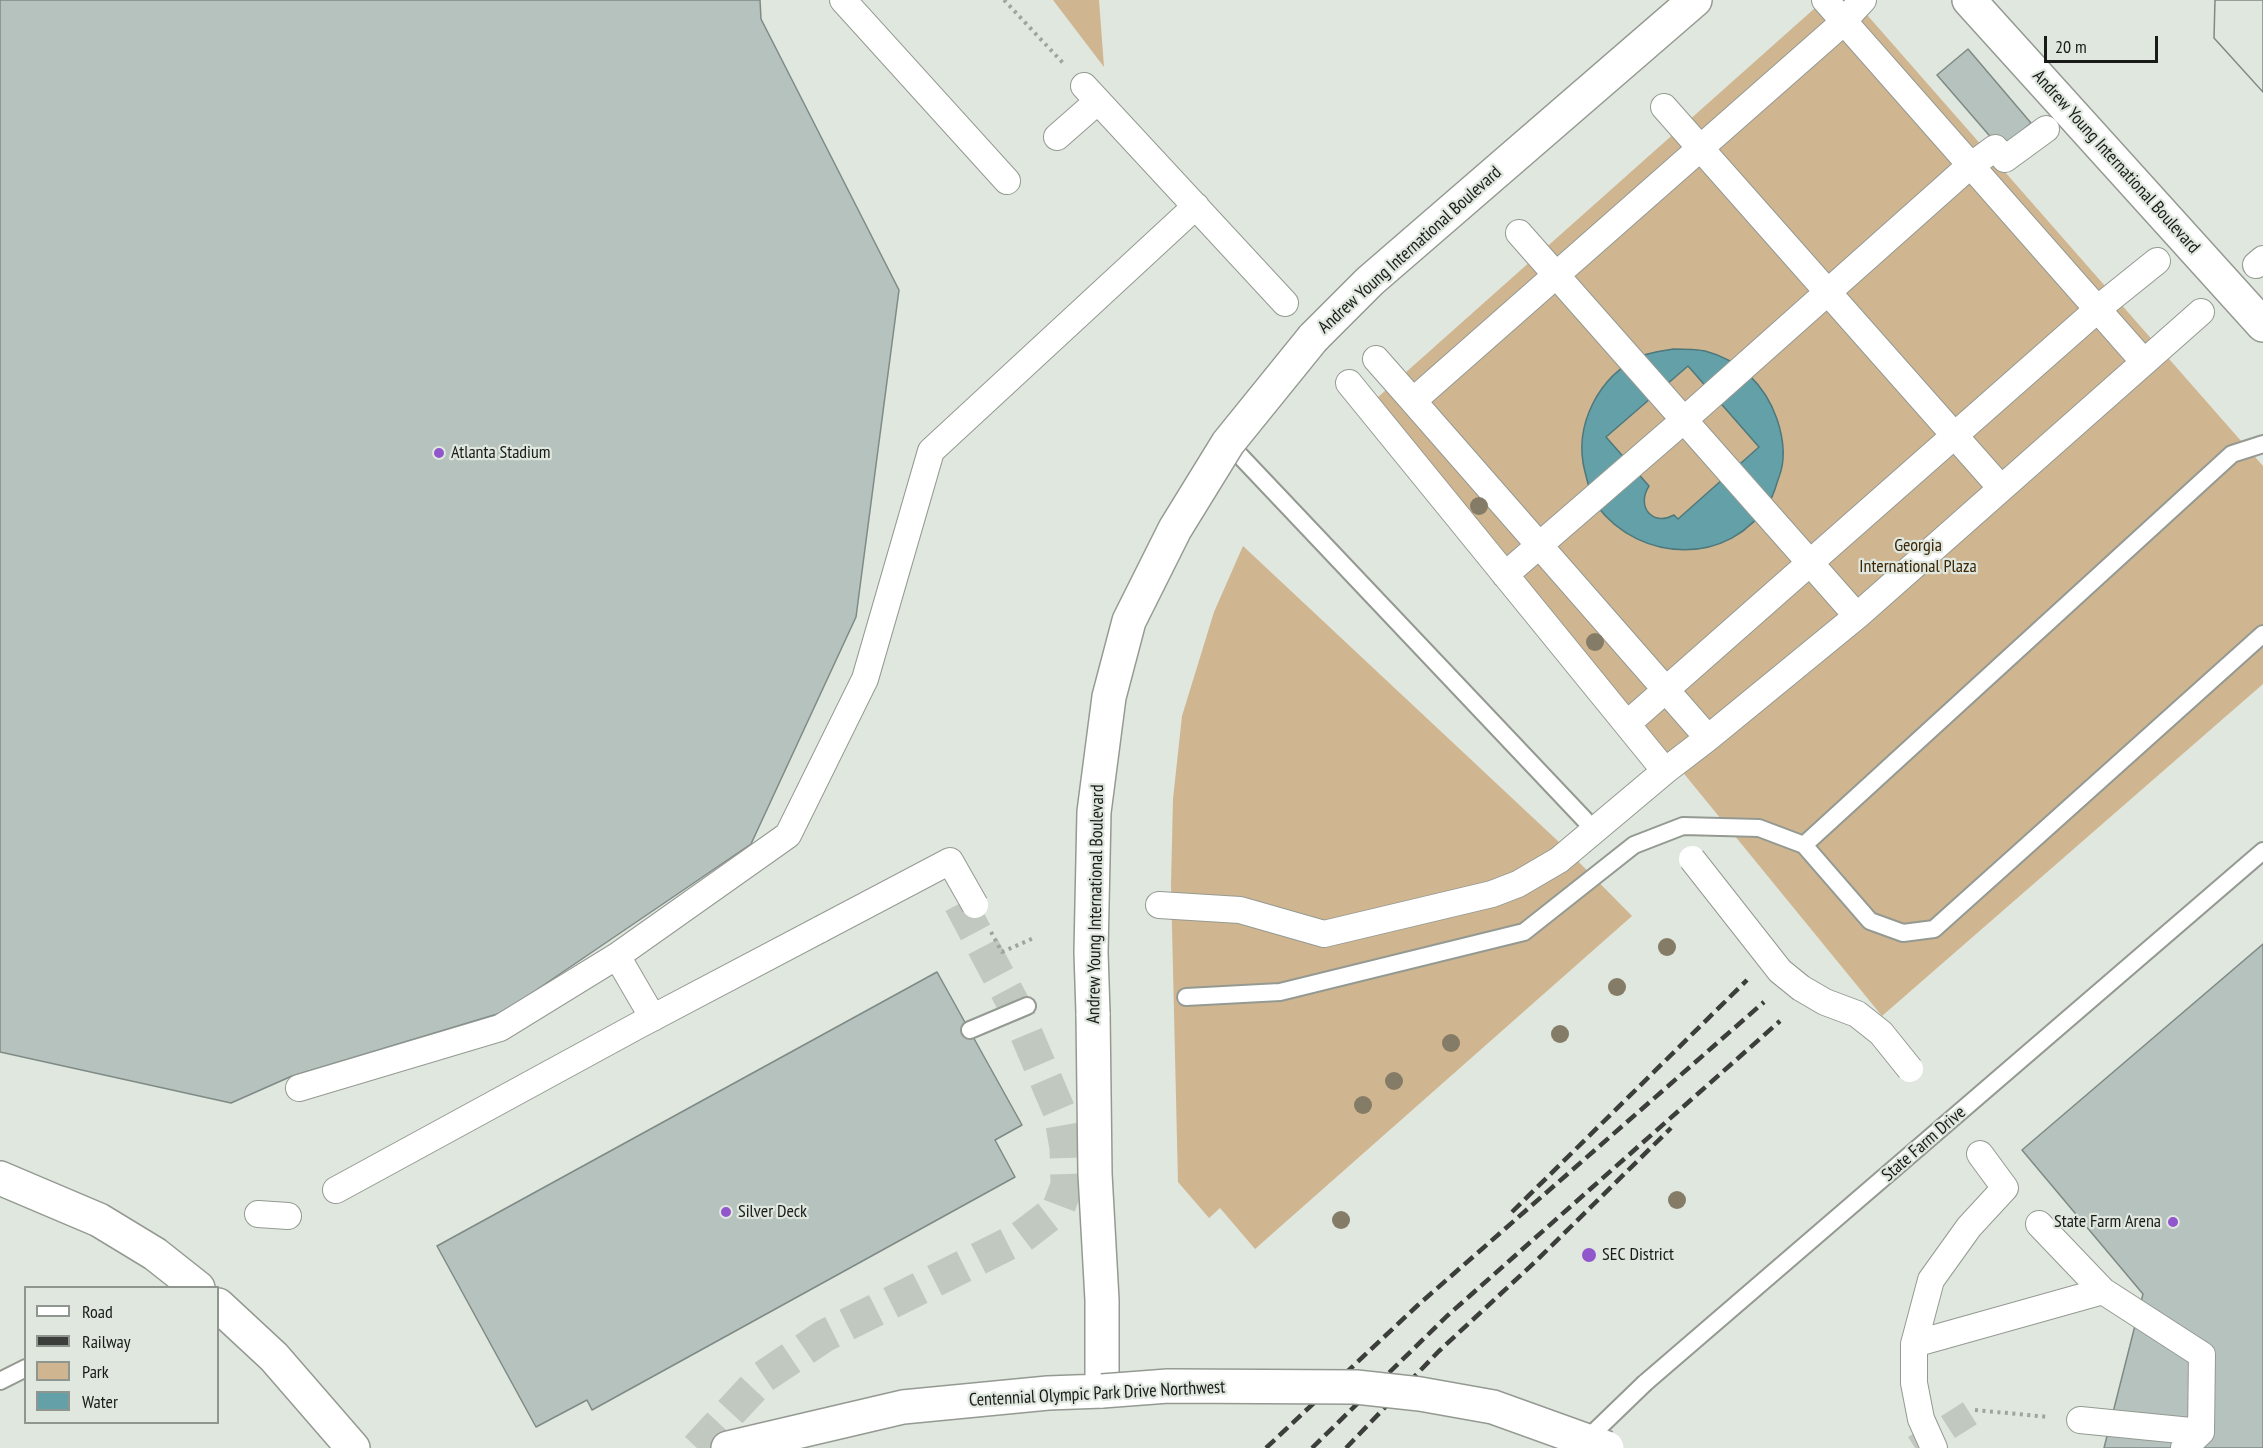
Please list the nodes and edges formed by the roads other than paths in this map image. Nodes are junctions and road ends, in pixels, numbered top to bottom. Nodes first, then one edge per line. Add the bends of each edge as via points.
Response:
1 (843, 0) edge
2 (1695, 0) edge
3 (1826, 0) edge
4 (1863, 0) edge
5 (1969, 0) edge
6 (1844, 21) junction
7 (1664, 106) dead end
8 (2046, 129) dead end
9 (1057, 137) dead end
10 (1700, 148) junction
11 (1972, 165) junction
12 (1007, 182) dead end
13 (1196, 206) junction
14 (1519, 233) dead end
15 (2157, 261) dead end
16 (1556, 275) junction
17 (1827, 292) junction
18 (1285, 303) dead end
19 (2098, 309) junction
20 (2201, 312) dead end
21 (2263, 325) edge
22 (1376, 359) dead end
23 (2144, 362) junction
24 (1349, 383) dead end
25 (1413, 401) junction
26 (1684, 420) junction
27 (1955, 436) junction
28 (1228, 443) junction
29 (2263, 444) edge
30 (2001, 488) junction
31 (1505, 575) junction
32 (1857, 616) junction
33 (2263, 634) edge
34 (1666, 690) junction
35 (1627, 724) junction
36 (1708, 738) junction
37 (1665, 771) junction
38 (1585, 820) dead end
39 (1804, 845) junction
40 (2263, 851) edge
41 (1692, 859) dead end
42 (975, 905) tunnel mouth
43 (1159, 905) dead end
44 (616, 956) junction
45 (1186, 997) dead end
46 (1027, 1006) dead end
47 (653, 1018) junction
48 (970, 1030) dead end
49 (1910, 1069) dead end
50 (299, 1088) dead end
51 (1980, 1154) dead end
52 (0, 1178) edge
53 (336, 1190) dead end
54 (258, 1214) dead end
55 (288, 1216) dead end
56 (2039, 1224) dead end
57 (197, 1286) edge
58 (2103, 1291) junction
59 (219, 1306) edge
60 (1914, 1344) junction
61 (24, 1369) edge
62 (0, 1381) edge
63 (1102, 1390) junction
64 (2080, 1420) road end
65 (2193, 1440) edge
66 (1591, 1445) edge
67 (353, 1448) edge
68 (728, 1448) edge
69 (1934, 1448) edge

1 - 12 street
2 - 28 street, Andrew Young International Boulevard, bridge via 1370,281 1313,338
3 - 6 street
4 - 6 street
5 - 21 street, Andrew Young International Boulevard
6 - 10 street
6 - 11 street
7 - 10 street
8 - 11 street via 2005,159 1995,148
9 - 13 street via 1091,93
10 - 16 street
10 - 17 street
11 - 17 street
11 - 19 street
13 - 18 street
13 - 44 street via 931,451 865,679 788,835
14 - 16 street
15 - 19 street
16 - 25 street
16 - 26 street
17 - 26 street
17 - 27 street
19 - 23 street
19 - 27 street
20 - 23 street
22 - 25 street
23 - 30 street
24 - 31 street
25 - 34 street
26 - 31 street
26 - 32 street
27 - 30 street
27 - 34 street
28 - 38 lane
28 - 63 street, Andrew Young International Boulevard, bridge via 1175,529 1129,621 1109,697 1094,812 1091,952
29 - 39 lane via 2232,454
30 - 32 street
31 - 35 street
32 - 36 street
33 - 39 lane via 1934,929 1903,933 1870,921
34 - 35 street
34 - 36 street
35 - 37 street
36 - 37 street
37 - 43 street via 1559,860 1492,894 1324,934 1240,910
39 - 45 lane via 1759,828 1683,826 1634,845 1524,932 1280,992
40 - 66 lane, State Farm Drive, bridge via 1645,1383
41 - 49 street, bridge via 1780,971 1825,1002 1857,1014 1881,1033
42 - 47 street, bridge via 950,861
44 - 47 street
44 - 50 street via 500,1028
46 - 48 lane
47 - 53 street
51 - 60 street via 2005,1188 1969,1227 1931,1280
52 - 57 street via 99,1220 155,1254
54 - 55 street
56 - 58 street
58 - 60 street
58 - 65 street via 2202,1355
59 - 67 street via 274,1357
60 - 69 street via 1914,1383 1920,1419
61 - 62 lane
63 - 66 street, Centennial Olympic Park Drive Northwest, bridge via 1168,1386 1356,1387 1420,1394 1493,1407
63 - 68 street, Centennial Olympic Park Drive Northwest via 903,1407
64 - 65 street

